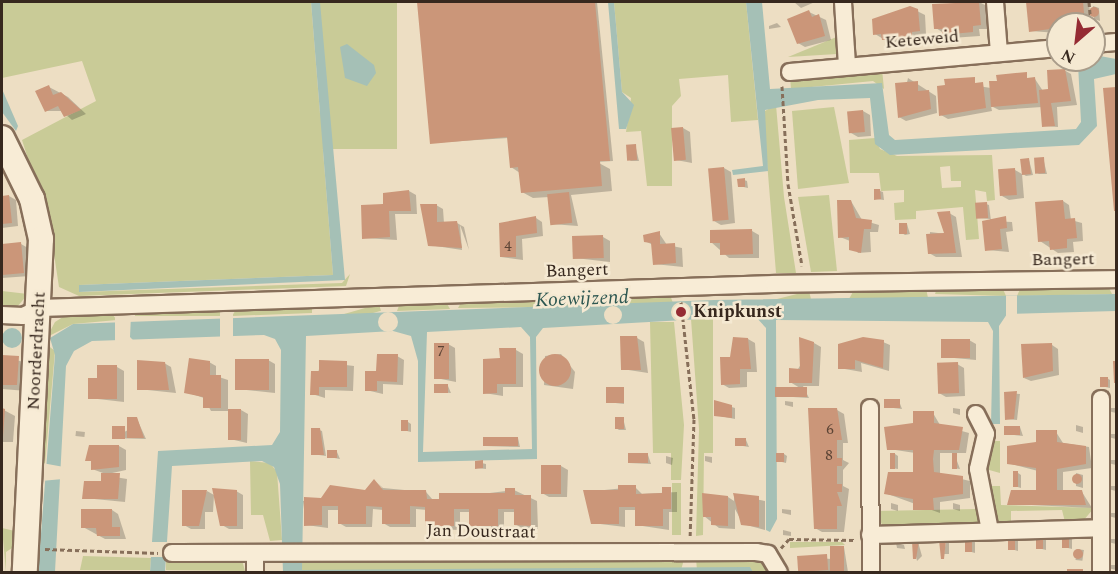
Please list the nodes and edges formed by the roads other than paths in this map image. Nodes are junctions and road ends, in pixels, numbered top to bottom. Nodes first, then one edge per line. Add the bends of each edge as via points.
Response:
1 (843, 2) edge
2 (995, 2) edge
3 (1046, 49) edge
4 (999, 53) junction
5 (847, 66) junction
6 (786, 78) road end
7 (2, 138) edge
8 (1116, 279) edge
9 (39, 308) junction
10 (2, 315) edge
11 (1101, 399) dead end
12 (870, 408) dead end
13 (976, 414) dead end
14 (1101, 528) junction
15 (990, 531) junction
16 (870, 537) junction
17 (172, 553) dead end
18 (255, 554) junction
19 (776, 565) edge
20 (25, 573) edge
21 (255, 573) edge
22 (871, 573) edge
23 (1101, 573) edge

1 - 5 street
2 - 4 street
3 - 4 street, Keteweid
4 - 5 street, Keteweid
5 - 6 street, Keteweid
7 - 9 street, Noorderdracht via 36,210
8 - 9 street, Bangert via 802,283
9 - 10 street, Bangert via 23,316
9 - 20 street, Noorderdracht via 31,547
11 - 14 street
12 - 16 street
13 - 15 street via 986,434 978,469
14 - 15 street
14 - 23 street
15 - 16 street
16 - 22 street
17 - 18 street, Jan Doustraat
18 - 19 street, Jan Doustraat via 279,549 756,552
18 - 21 street

